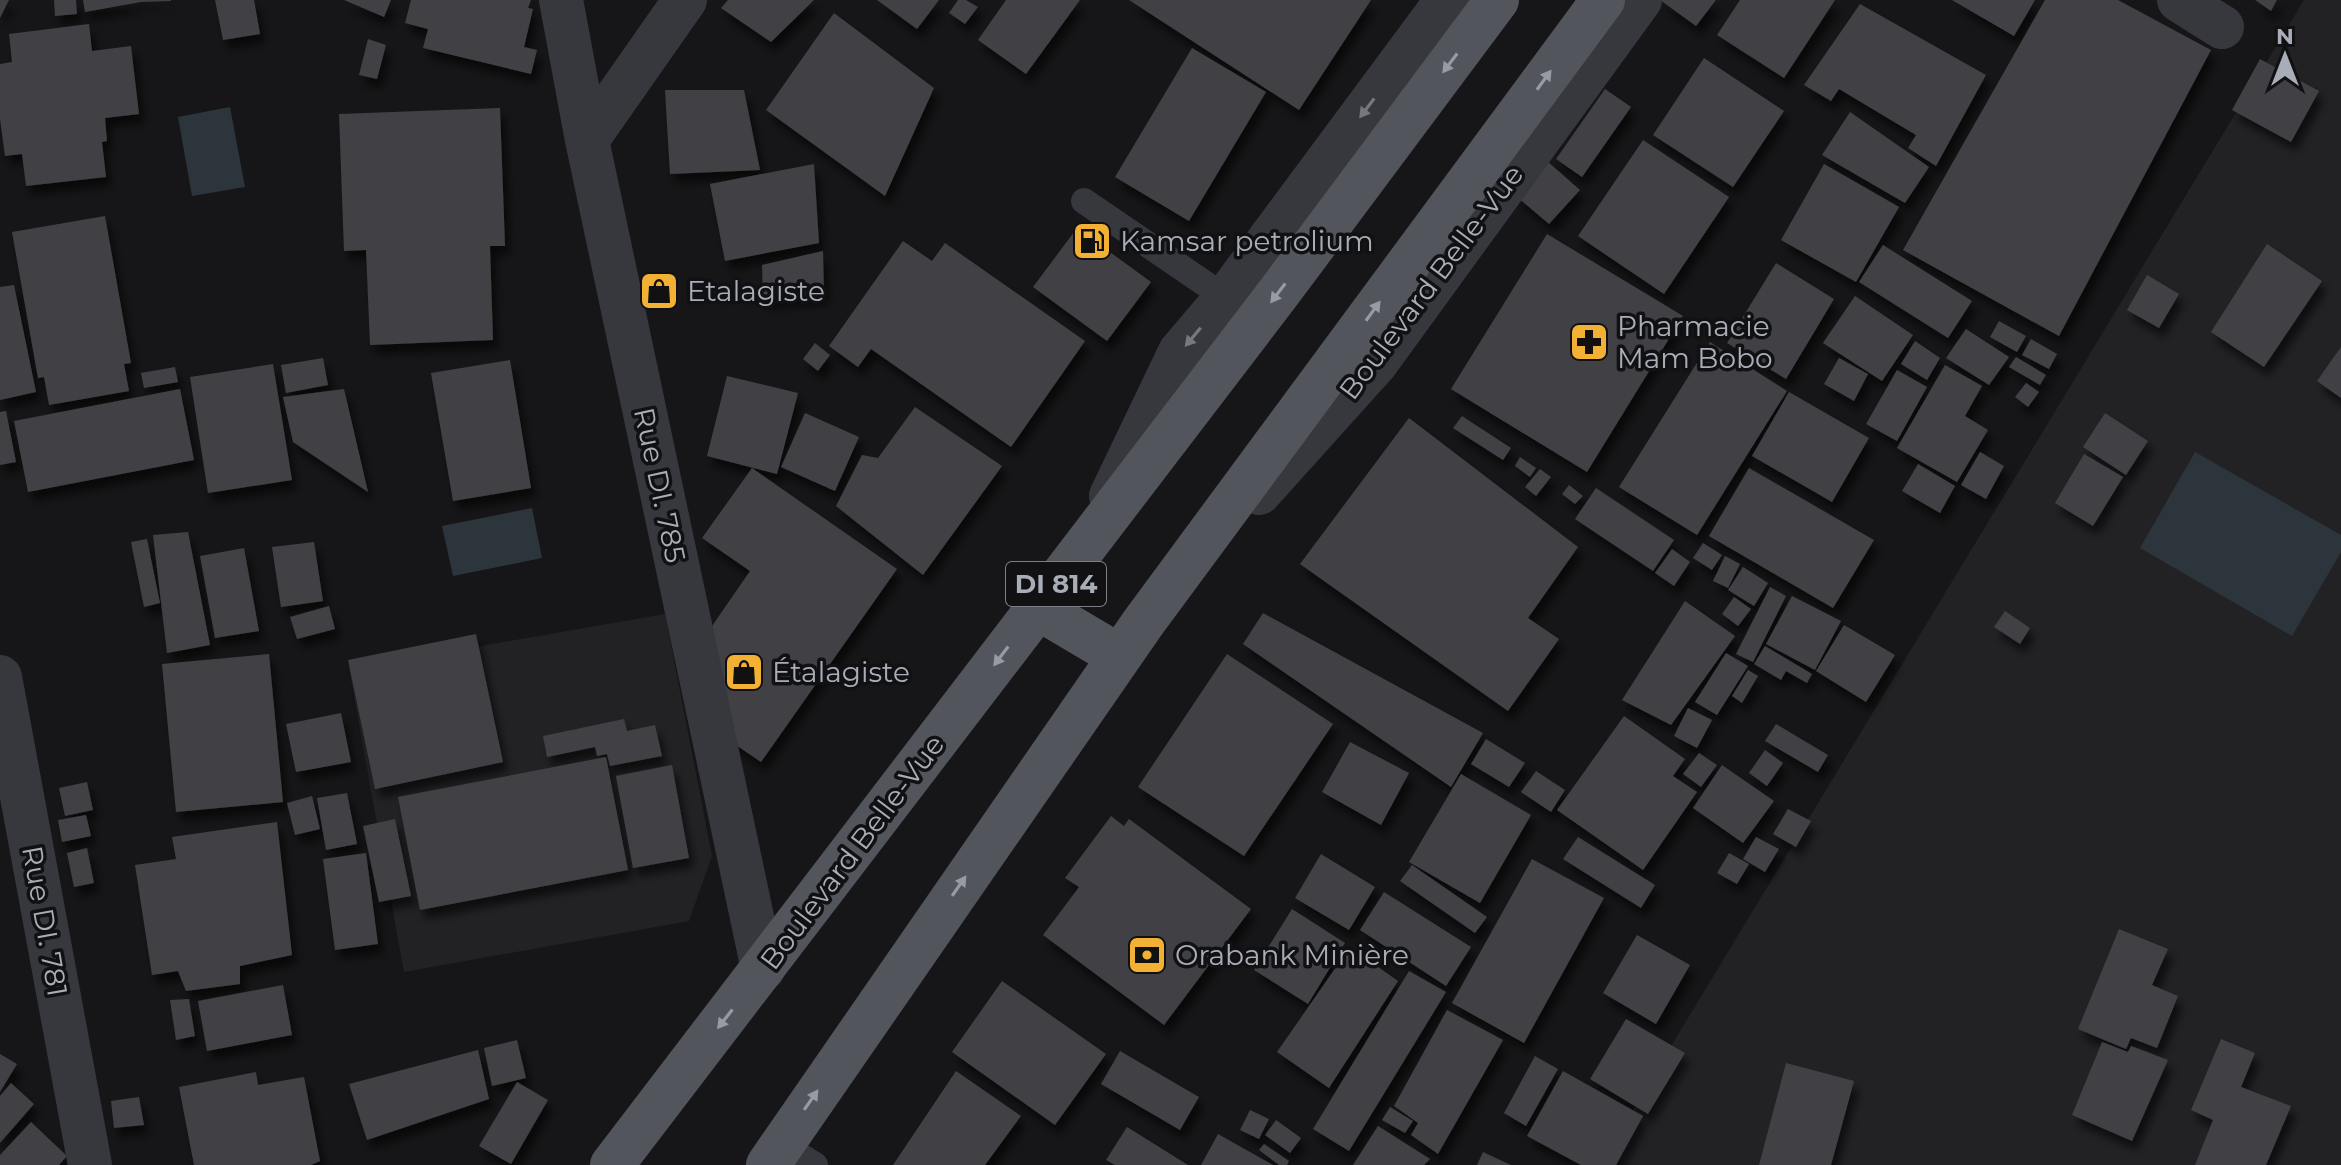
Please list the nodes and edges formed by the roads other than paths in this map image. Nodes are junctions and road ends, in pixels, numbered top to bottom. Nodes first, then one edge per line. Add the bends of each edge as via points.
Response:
1 (561, 0) edge
2 (685, 0) edge
3 (1447, 0) edge
4 (1497, 0) edge
5 (1603, 0) edge
6 (1640, 0) edge
7 (2179, 0) edge
8 (2222, 27) dead end
9 (587, 140) junction
10 (1084, 201) dead end
11 (1226, 298) junction
12 (1091, 538) junction
13 (1038, 608) junction
14 (1131, 640) junction
15 (0, 677) edge
16 (763, 969) junction
17 (788, 1158) edge
18 (90, 1165) edge
19 (612, 1165) edge

1 - 9 street, Rue DI. 785
2 - 9 street
3 -> 11 street, Boulevard Belle-Vue
4 -> 12 main road, Boulevard Belle-Vue / DI 814
14 -> 5 main road, Boulevard Belle-Vue / DI 814
6 - 14 street, Boulevard Belle-Vue via 1376,363
7 - 8 street
9 - 16 street, Rue DI. 785
10 - 11 lane
11 -> 12 street, Boulevard Belle-Vue via 1180,352
12 - 13 main road, Boulevard Belle-Vue / DI 814
13 - 14 main road
13 -> 16 main road, Boulevard Belle-Vue / DI 814
17 -> 14 main road, Boulevard Belle-Vue / DI 814
15 - 18 street, Rue DI. 781
16 -> 19 main road, Boulevard Belle-Vue / DI 814

